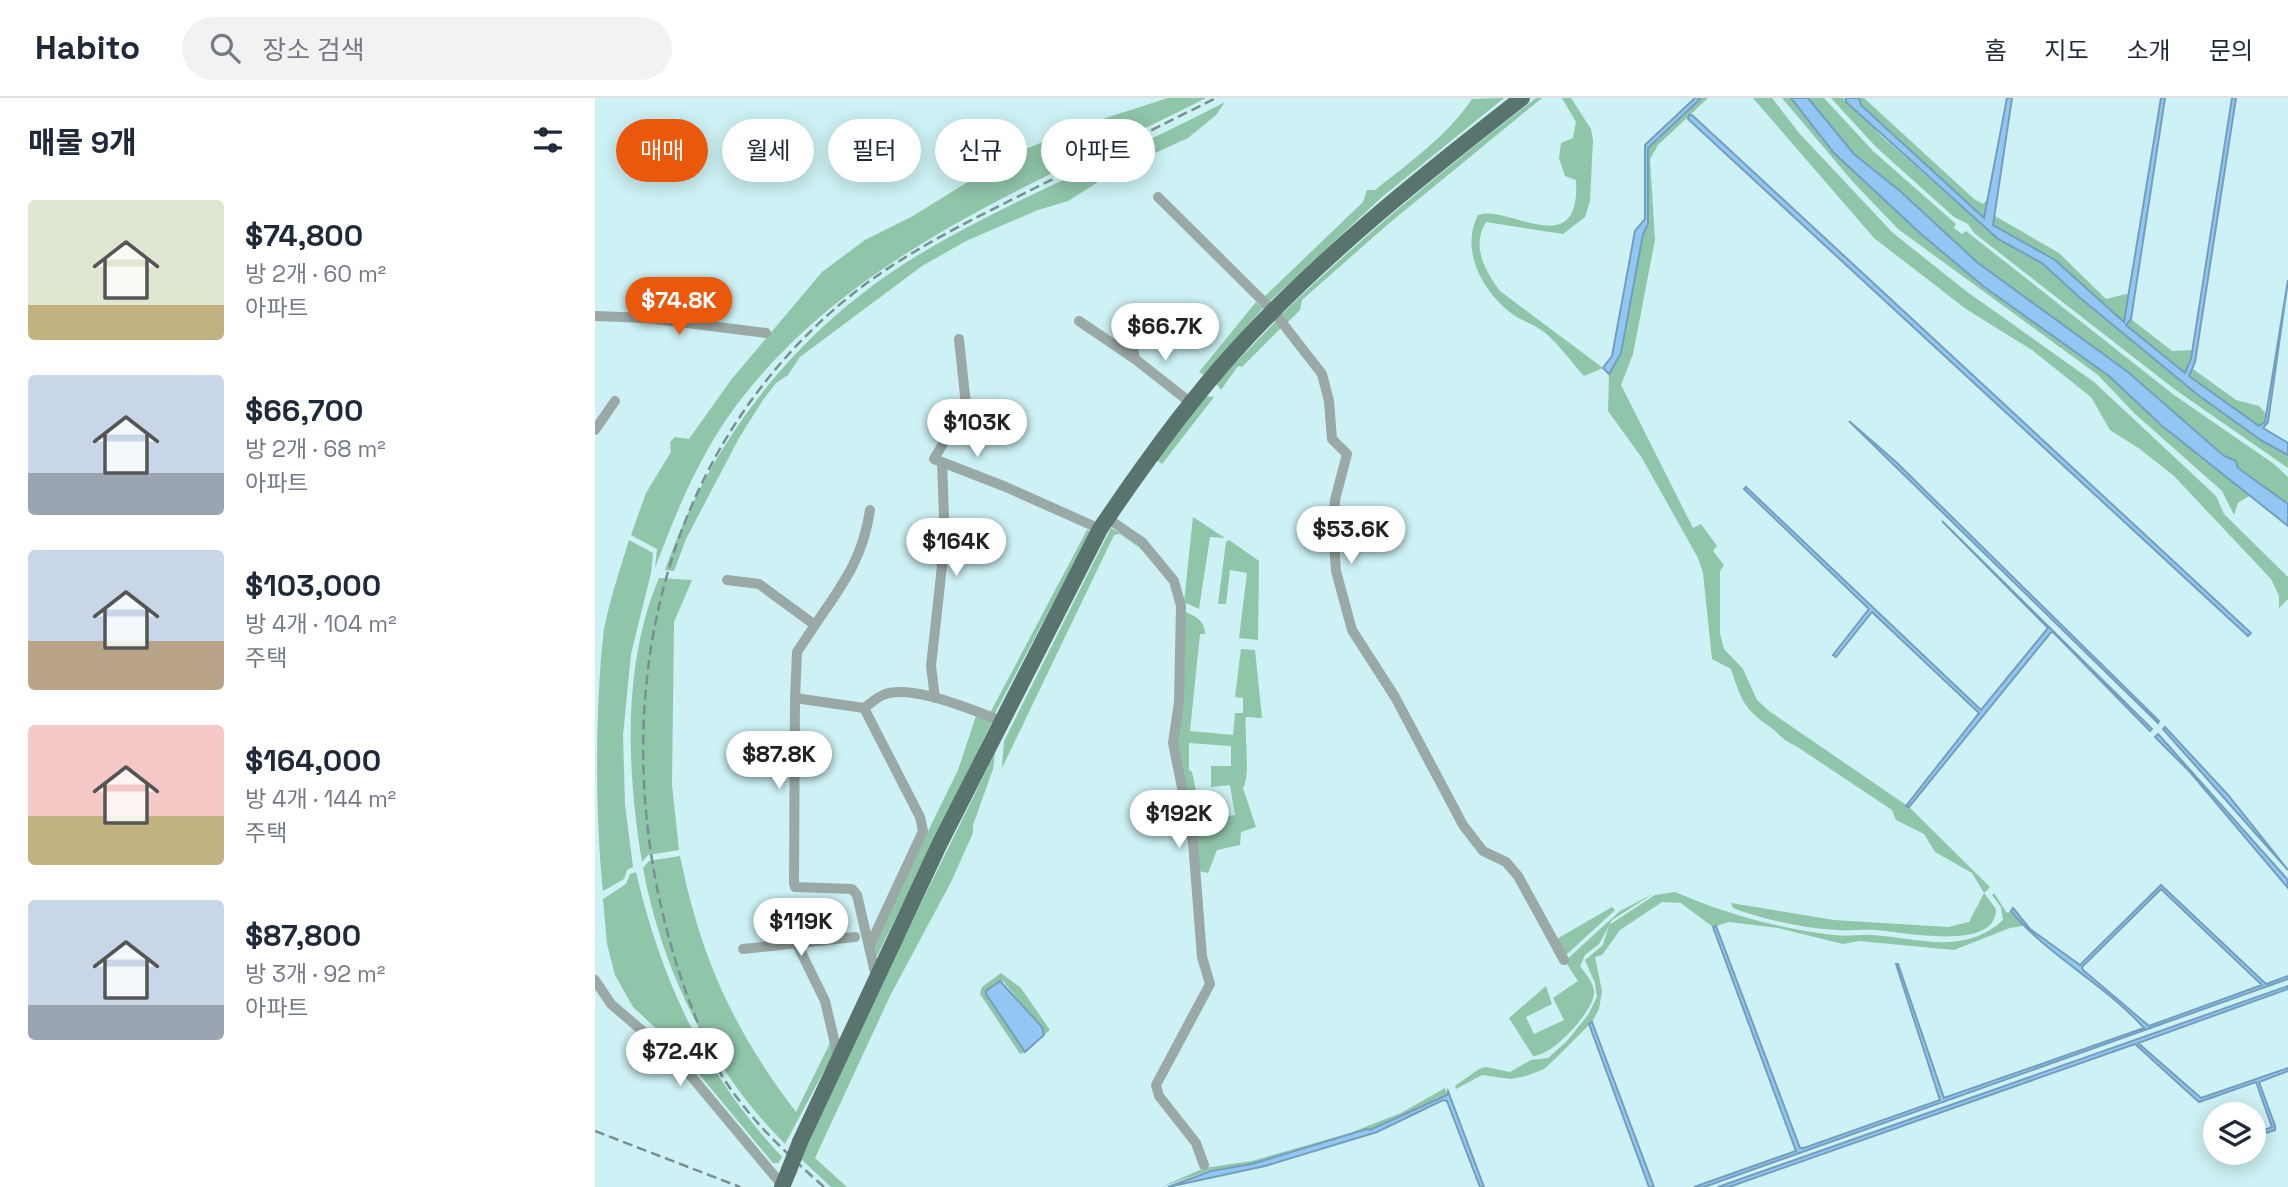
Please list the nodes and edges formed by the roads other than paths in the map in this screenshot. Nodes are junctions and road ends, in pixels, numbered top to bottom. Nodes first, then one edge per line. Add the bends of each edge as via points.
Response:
1 (1522, 98) edge
2 (1158, 197) dead end
3 (1273, 311) junction
4 (595, 316) edge
5 (1079, 321) dead end
6 (1130, 329) dead end
7 (766, 333) dead end
8 (959, 339) dead end
9 (1135, 359) junction
10 (615, 401) dead end
11 (1191, 402) junction
12 (595, 430) edge
13 (942, 462) junction
14 (870, 510) dead end
15 (1103, 524) junction
16 (727, 579) dead end
17 (815, 625) junction
18 (795, 698) junction
19 (935, 698) junction
20 (865, 708) junction
21 (1002, 721) junction
22 (855, 937) dead end
23 (797, 943) junction
24 (869, 947) junction
25 (743, 949) dead end
26 (1564, 960) dead end
27 (876, 978) junction
28 (595, 980) edge
29 (839, 1060) junction
30 (1204, 1165) dead end
31 (784, 1181) edge

1 - 3 main road via 1379,214
2 - 3 street
3 - 11 main road
3 - 26 street via 1322,374 1332,439 1346,454 1333,528 1336,571 1352,630 1395,697 1463,825 1483,851 1506,862 1518,876
4 - 7 street
5 - 9 street
6 - 9 street
8 - 13 street via 966,405 935,459
9 - 11 street
10 - 12 street
11 - 15 main road
13 - 15 street
13 - 19 street via 944,517 938,540 942,566 932,666
14 - 17 street via 858,561
15 - 21 main road
15 - 30 street via 1142,542 1174,581 1181,607 1179,702 1173,743 1193,842 1202,957 1210,984 1156,1086 1159,1097 1196,1143
16 - 17 street via 759,584
17 - 18 street via 797,652
18 - 20 street
18 - 24 street via 793,884 852,889
19 - 20 street via 884,694
19 - 21 street
20 - 24 street via 923,831
21 - 27 main road
22 - 23 street
23 - 25 street
23 - 29 street via 825,1001
24 - 27 street
27 - 29 main road
28 - 31 street via 611,1004 681,1064
29 - 31 main road, bridge

